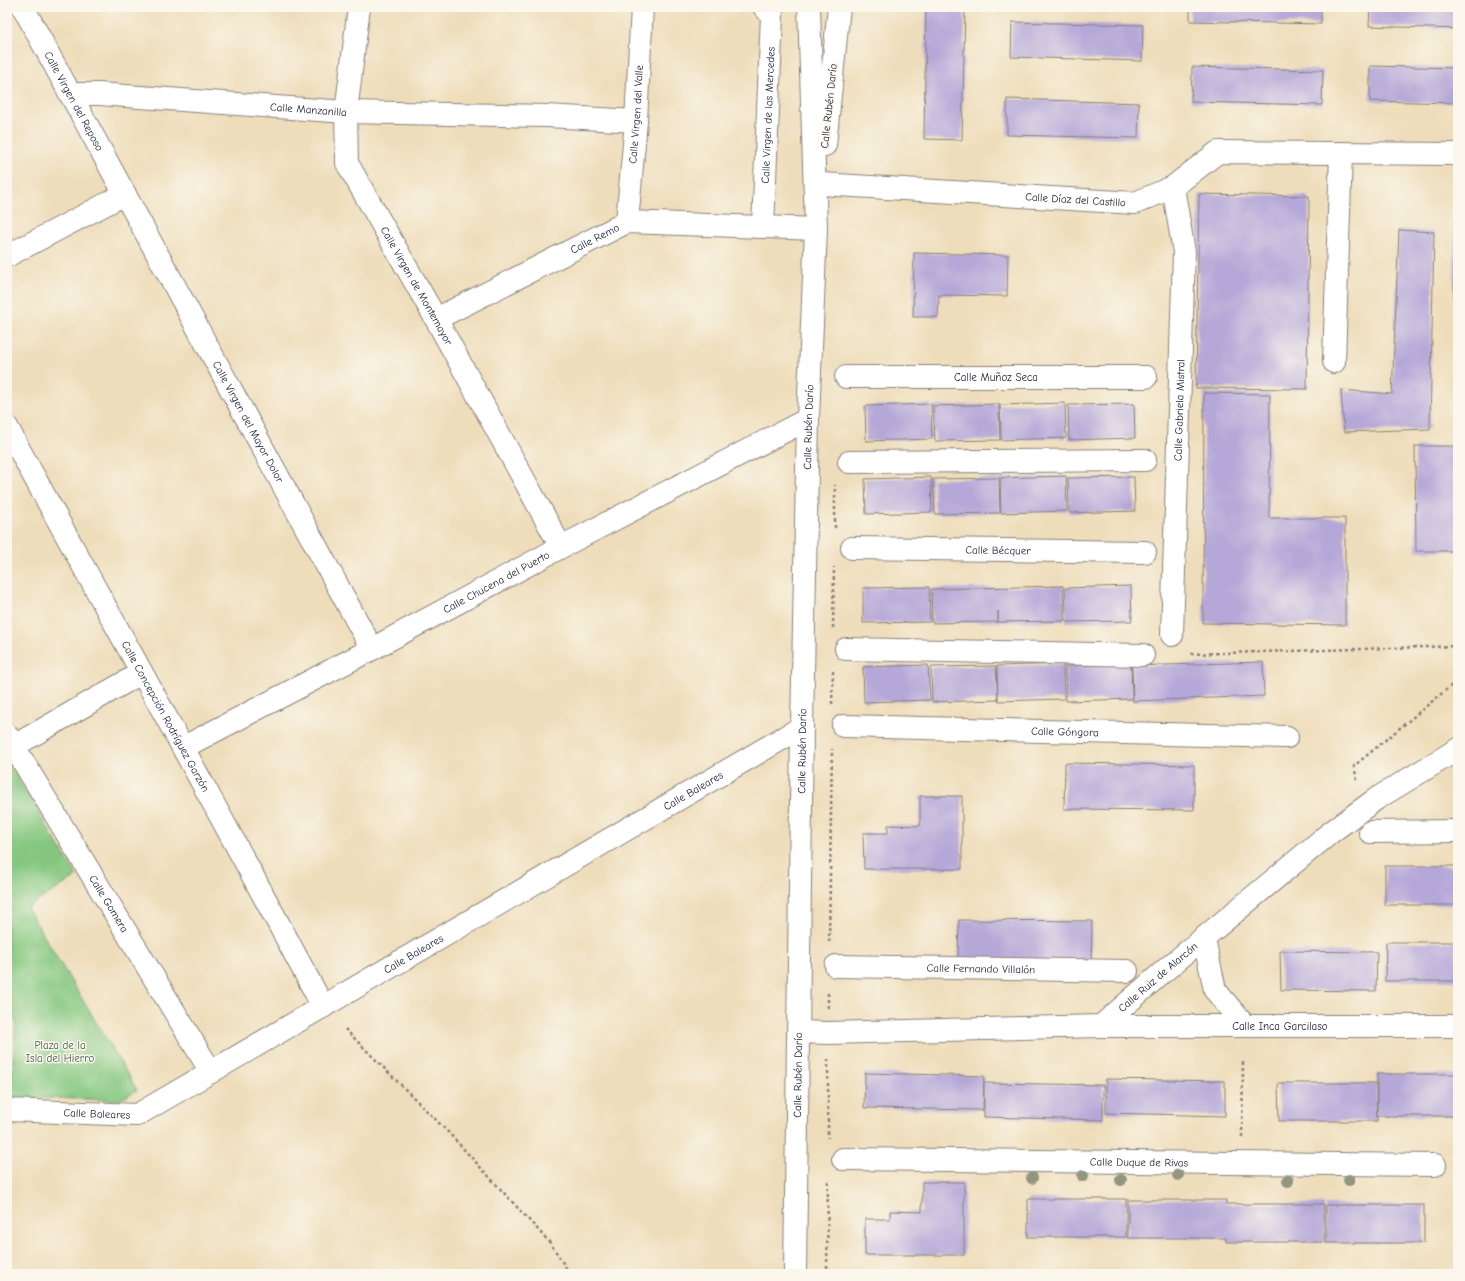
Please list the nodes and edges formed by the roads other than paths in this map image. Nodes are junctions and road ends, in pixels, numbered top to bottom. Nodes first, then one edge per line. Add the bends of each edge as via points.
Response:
1 (24, 7) edge
2 (359, 7) edge
3 (642, 7) edge
4 (764, 7) edge
5 (809, 7) edge
6 (839, 7) edge
7 (70, 94) junction
8 (346, 112) junction
9 (636, 121) junction
10 (1341, 153) junction
11 (1458, 154) edge
12 (821, 184) junction
13 (1173, 187) junction
14 (125, 194) junction
15 (627, 222) junction
16 (763, 227) junction
17 (816, 229) junction
18 (7, 256) edge
19 (436, 319) junction
20 (1334, 362) dead end
21 (846, 377) dead end
22 (1146, 378) dead end
23 (808, 419) junction
24 (7, 427) edge
25 (1145, 460) dead end
26 (849, 462) dead end
27 (561, 547) junction
28 (852, 548) dead end
29 (1145, 552) dead end
30 (1172, 635) dead end
31 (372, 649) junction
32 (846, 649) dead end
33 (1143, 655) dead end
34 (140, 672) junction
35 (843, 726) dead end
36 (802, 727) junction
37 (1287, 737) dead end
38 (10, 741) edge
39 (184, 747) junction
40 (1458, 749) edge
41 (1458, 831) edge
42 (1370, 832) dead end
43 (1204, 939) junction
44 (836, 966) dead end
45 (1127, 971) dead end
46 (323, 1007) junction
47 (1101, 1026) junction
48 (1245, 1026) junction
49 (1458, 1026) edge
50 (799, 1032) junction
51 (211, 1072) junction
52 (7, 1110) edge
53 (843, 1159) dead end
54 (1435, 1165) dead end
55 (796, 1274) edge

1 - 7 street, Calle Virgen del Reposo
2 - 8 street, Calle Virgen de Montemayor
3 - 9 street, Calle Virgen del Valle
4 - 16 street, Calle Virgen de las Mercedes via 772,15
5 - 17 street, Calle Rubén Darío
6 - 12 street, Calle Rubén Darío
7 - 8 street, Calle Manzanilla
7 - 14 street, Calle Virgen del Reposo
8 - 9 street, Calle Manzanilla via 547,116
8 - 19 street, Calle Virgen de Montemayor via 347,163
9 - 15 street, Calle Virgen del Valle
10 - 11 street, Calle Díaz del Castillo
10 - 13 street, Calle Díaz del Castillo via 1218,152
10 - 20 street
12 - 13 street, Calle Díaz del Castillo via 1135,203
12 - 17 street, Calle Rubén Darío
13 - 30 street, Calle Gabriela Mistral via 1184,252
14 - 18 street
14 - 31 street, Calle Virgen del Mayor Dolor
15 - 16 street, Calle Remo
15 - 19 street, Calle Remo
16 - 17 street, Calle Remo
17 - 23 street, Calle Rubén Darío
19 - 27 street, Calle Virgen de Montemayor
21 - 22 street, Calle Muñoz Seca
23 - 27 street, Calle Chucena del Puerto
23 - 36 street, Calle Rubén Darío
24 - 34 street, Calle Concepción Rodríguez Garzón
25 - 26 street
27 - 31 street, Calle Chucena del Puerto
28 - 29 street, Calle Bécquer
31 - 39 street, Calle Chucena del Puerto
32 - 33 street
34 - 38 street
34 - 39 street, Calle Concepción Rodríguez Garzón
35 - 37 street, Calle Góngora
36 - 46 street, Calle Baleares
36 - 50 street, Calle Rubén Darío
38 - 51 street, Calle Gomera
39 - 46 street, Calle Concepción Rodríguez Garzón
40 - 43 street, Calle Ruiz de Alarcón via 1376,799
41 - 42 street
43 - 47 street, Calle Ruiz de Alarcón
43 - 48 street via 1215,990
44 - 45 street, Calle Fernando Villalón
46 - 51 street, Calle Baleares
47 - 48 street, Calle Inca Garcilaso
47 - 50 street
48 - 49 street, Calle Inca Garcilaso
50 - 55 street, Calle Rubén Darío
51 - 52 street, Calle Baleares via 138,1115
53 - 54 street, Calle Duque de Rivas

